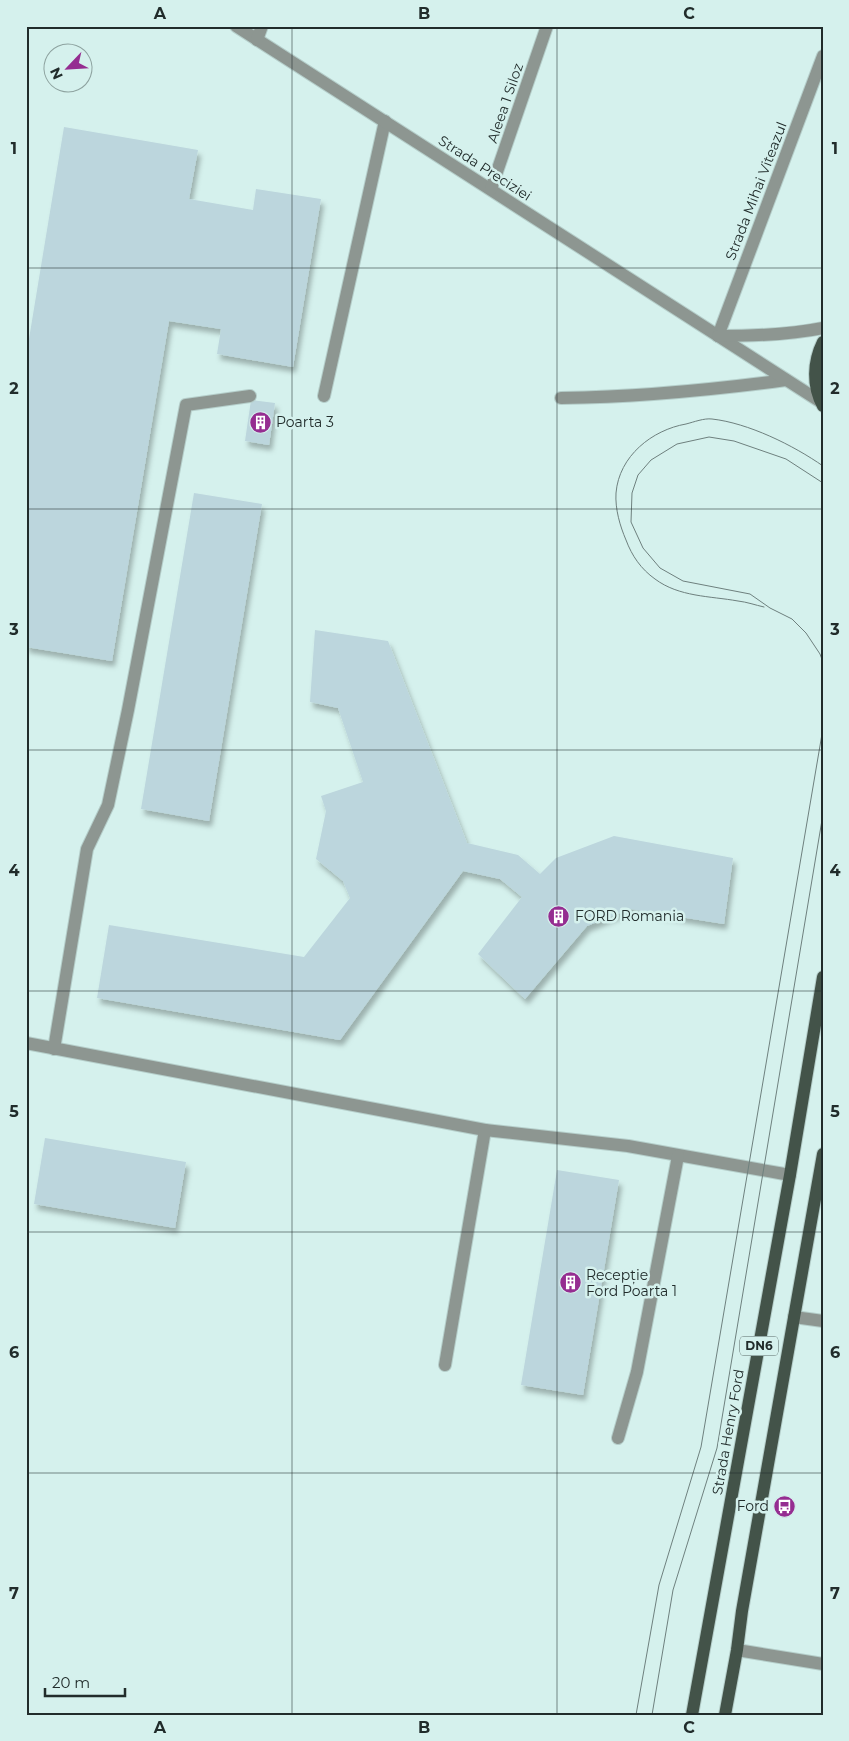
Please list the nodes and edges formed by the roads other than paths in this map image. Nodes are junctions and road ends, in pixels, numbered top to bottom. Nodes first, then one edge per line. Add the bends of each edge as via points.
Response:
1 (236, 26) edge
2 (262, 26) edge
3 (547, 26) edge
4 (257, 40) junction
5 (823, 56) edge
6 (385, 122) junction
7 (491, 189) junction
8 (823, 328) edge
9 (718, 336) junction
10 (823, 342) edge
11 (786, 380) junction
12 (250, 396) dead end
13 (324, 396) dead end
14 (561, 398) dead end
15 (822, 404) edge
16 (823, 977) edge
17 (26, 1043) edge
18 (54, 1049) junction
19 (485, 1130) junction
20 (823, 1154) edge
21 (678, 1156) junction
22 (790, 1175) junction
23 (794, 1317) junction
24 (823, 1321) edge
25 (445, 1365) dead end
26 (618, 1438) dead end
27 (737, 1650) junction
28 (823, 1664) edge
29 (692, 1715) edge
30 (725, 1715) edge

1 - 4 street, Strada Preciziei
2 - 4 street
3 - 7 street, Aleea 1 Siloz
4 - 6 street, Strada Preciziei
5 - 9 street, Strada Mihai Viteazul
6 - 7 street, Strada Preciziei
6 - 13 street
7 - 9 street, Strada Preciziei
8 - 9 street via 778,335
9 - 11 street, Strada Preciziei
10 - 15 main road via 815,373
11 - 14 street via 612,397
11 - 15 street, Strada Preciziei
12 - 18 street via 186,405 108,805 87,849
16 - 22 main road, Strada Henry Ford / DN6
17 - 18 street
18 - 19 street
19 - 21 street via 628,1146
19 - 25 street
20 - 23 main road, DN6
21 - 22 street
21 - 26 street via 637,1372
22 - 29 main road, Strada Henry Ford / DN6
23 - 24 street
23 - 27 main road, DN6
27 - 28 street
27 - 30 main road, DN6

